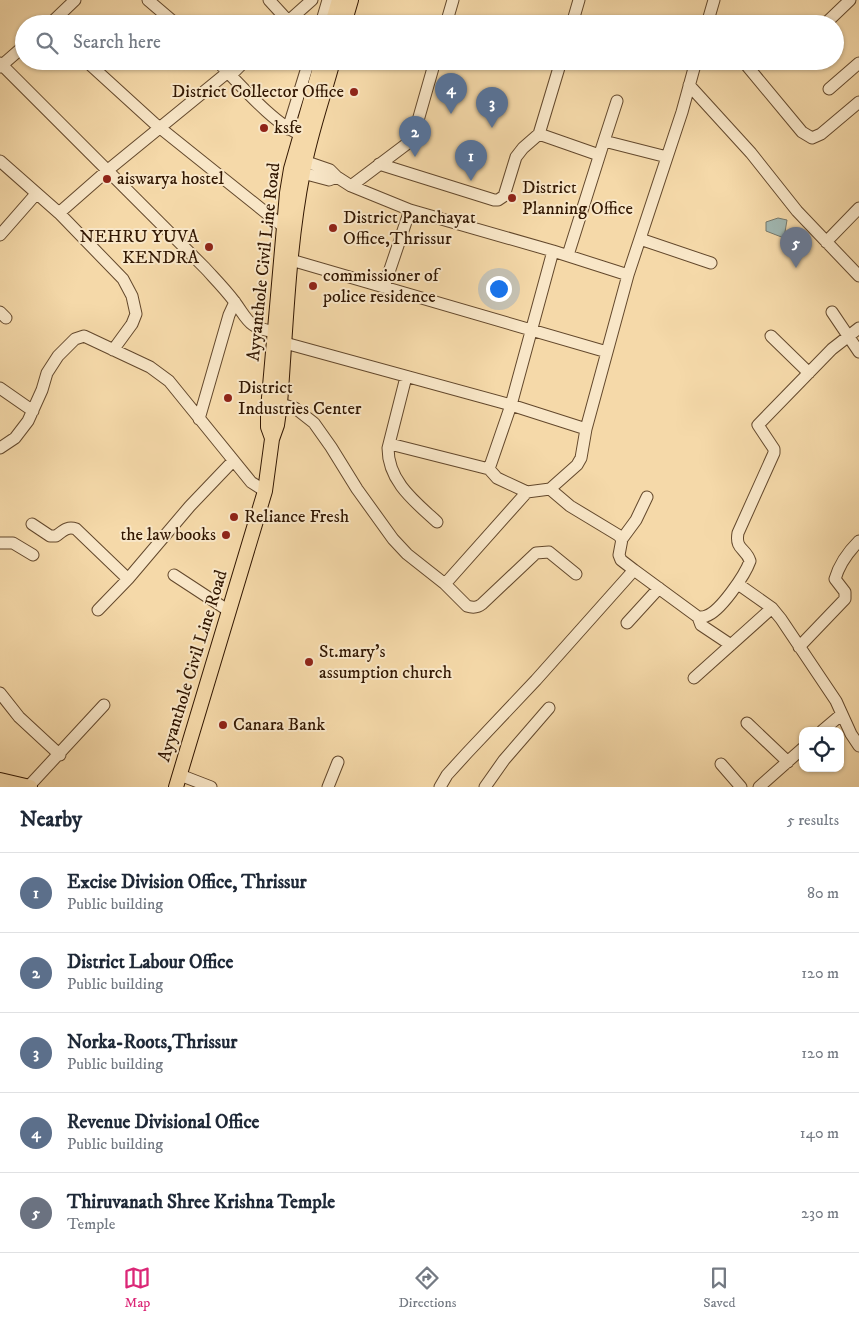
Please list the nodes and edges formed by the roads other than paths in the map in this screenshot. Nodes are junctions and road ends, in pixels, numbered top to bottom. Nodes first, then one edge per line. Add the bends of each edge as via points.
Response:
1 (75, 0) edge
2 (148, 0) edge
3 (269, 0) edge
4 (312, 0) edge
5 (328, 0) edge
6 (339, 0) edge
7 (351, 0) edge
8 (453, 0) edge
9 (579, 0) edge
10 (714, 0) edge
11 (850, 0) edge
12 (59, 15) edge
13 (166, 15) edge
14 (281, 15) edge
15 (296, 15) edge
16 (324, 15) edge
17 (335, 15) edge
18 (347, 15) edge
19 (449, 15) edge
20 (575, 15) edge
21 (710, 15) edge
22 (834, 15) edge
23 (15, 53) edge
24 (859, 63) edge
25 (1, 65) edge
26 (96, 70) edge
27 (226, 70) edge
28 (233, 70) edge
29 (307, 70) edge
30 (318, 70) edge
31 (330, 70) edge
32 (432, 70) edge
33 (558, 70) edge
34 (693, 70) edge
35 (750, 70) edge
36 (229, 73) junction
37 (689, 85) junction
38 (829, 88) dead end
39 (617, 101) dead end
40 (859, 102) edge
41 (161, 128) junction
42 (294, 132) junction
43 (539, 134) junction
44 (604, 141) junction
45 (599, 155) junction
46 (667, 157) junction
47 (0, 161) edge
48 (380, 164) junction
49 (298, 165) junction
50 (108, 170) junction
51 (351, 186) junction
52 (36, 194) junction
53 (859, 208) edge
54 (410, 210) junction
55 (59, 213) junction
56 (285, 228) junction
57 (0, 235) edge
58 (640, 239) junction
59 (826, 242) junction
60 (553, 250) junction
61 (568, 255) junction
62 (291, 260) junction
63 (711, 264) dead end
64 (859, 274) edge
65 (628, 275) junction
66 (384, 287) junction
67 (235, 302) junction
68 (832, 312) dead end
69 (859, 328) edge
70 (531, 330) junction
71 (771, 336) dead end
72 (848, 336) junction
73 (278, 339) junction
74 (113, 350) junction
75 (607, 352) junction
76 (859, 352) edge
77 (808, 373) junction
78 (406, 377) junction
79 (0, 388) edge
80 (280, 404) junction
81 (510, 405) junction
82 (33, 411) junction
83 (199, 419) junction
84 (586, 429) junction
85 (272, 439) junction
86 (390, 444) junction
87 (0, 448) edge
88 (233, 461) junction
89 (489, 469) junction
90 (550, 489) junction
91 (266, 491) junction
92 (527, 492) junction
93 (646, 497) dead end
94 (436, 522) dead end
95 (32, 524) dead end
96 (622, 539) junction
97 (859, 540) edge
98 (0, 543) edge
99 (33, 555) dead end
100 (634, 570) junction
101 (576, 574) dead end
102 (174, 575) dead end
103 (128, 579) junction
104 (445, 584) junction
105 (738, 584) junction
106 (659, 588) junction
107 (772, 608) junction
108 (98, 610) dead end
109 (229, 610) junction
110 (698, 617) junction
111 (627, 623) dead end
112 (731, 645) junction
113 (798, 647) junction
114 (694, 678) dead end
115 (0, 694) edge
116 (104, 705) dead end
117 (549, 708) dead end
118 (842, 714) junction
119 (747, 723) dead end
120 (827, 727) edge
121 (859, 746) edge
122 (799, 752) edge
123 (60, 755) junction
124 (338, 762) dead end
125 (788, 762) junction
126 (721, 764) dead end
127 (0, 780) edge
128 (178, 781) edge
129 (29, 786) edge
130 (211, 787) edge
131 (328, 787) edge
132 (440, 787) edge
133 (486, 787) edge
134 (741, 787) edge
135 (760, 787) edge

1 - 12 street
2 - 13 street
3 - 14 street
4 - 15 street
5 - 16 street
6 - 17 main road
7 - 18 main road
8 - 19 street
9 - 20 street
10 - 21 street
11 - 22 street
23 - 25 street
24 - 38 street
25 - 50 street
26 - 41 street
27 - 36 street
28 - 36 street
29 - 42 street
30 - 42 main road, Ayyanthole Civil Line Road
31 - 49 main road, Ayyanthole Civil Line Road
32 - 48 street via 413,138
33 - 43 street
34 - 37 street
35 - 40 street via 802,132 812,138
36 - 41 street
36 - 42 street
37 - 46 street
37 - 59 street
39 - 44 street
41 - 50 street
41 - 56 street
42 - 49 main road, Ayyanthole Civil Line Road
43 - 45 street
43 - 48 street via 516,157 504,196 498,200
44 - 45 street
44 - 46 street
45 - 61 street
46 - 58 street
47 - 52 street
48 - 51 street
49 - 51 street via 330,170
49 - 56 main road, Ayyanthole Civil Line Road via 287,193
49 - 62 main road, Ayyanthole Civil Line Road
50 - 55 street
50 - 67 street
51 - 54 street
52 - 55 street
52 - 57 street
53 - 59 street
54 - 60 street
54 - 66 street
55 - 74 street via 123,279 132,296 136,314
56 - 73 main road, Ayyanthole Civil Line Road
58 - 63 street
58 - 65 street
59 - 64 street
60 - 61 street
60 - 70 street
61 - 65 street
62 - 66 street
62 - 73 main road, Ayyanthole Civil Line Road
65 - 75 street
66 - 70 street
67 - 73 street via 254,326
67 - 83 street
68 - 72 street
69 - 72 street
70 - 75 street
70 - 81 street
71 - 77 street
72 - 76 street
72 - 77 street
73 - 78 street
73 - 80 main road, Ayyanthole Civil Line Road
73 - 85 main road, Ayyanthole Civil Line Road via 268,408
74 - 82 street via 84,336 75,339 51,367
74 - 83 street via 150,367 169,381
75 - 84 street
77 - 105 street via 758,425 774,453 738,533 739,547 750,561
78 - 81 street
78 - 86 street
79 - 82 street
80 - 85 main road, Ayyanthole Civil Line Road
80 - 104 street via 295,408 314,423 356,490 393,539
81 - 84 street
81 - 89 street
82 - 87 street via 21,432
83 - 88 street
84 - 90 street via 581,458
85 - 91 main road, Ayyanthole Civil Line Road
86 - 89 street
86 - 94 street via 388,460 395,478
88 - 91 street via 251,482
88 - 103 street
89 - 92 street via 497,478
90 - 92 street
90 - 96 street via 561,500
91 - 109 main road, Ayyanthole Civil Line Road
92 - 104 street
93 - 96 street via 636,520
95 - 103 street via 50,536 70,527 76,529
96 - 100 street via 618,555
97 - 113 street via 835,579 845,599
98 - 99 street via 13,543
100 - 106 street
100 - 132 street via 447,775
101 - 104 street via 549,552 536,553 482,604 472,608
102 - 109 street
103 - 108 street
105 - 107 street
105 - 110 street via 711,614
106 - 110 street
106 - 111 street
107 - 112 street
107 - 113 street
109 - 128 main road, Ayyanthole Civil Line Road
110 - 112 street via 701,625
112 - 114 street
113 - 118 street
115 - 123 street via 19,717
116 - 123 street
117 - 133 street via 504,760
118 - 120 street
118 - 121 street
119 - 125 street
122 - 125 street
123 - 129 street
124 - 131 street
125 - 135 street
126 - 134 street
127 - 129 main road
128 - 130 street

